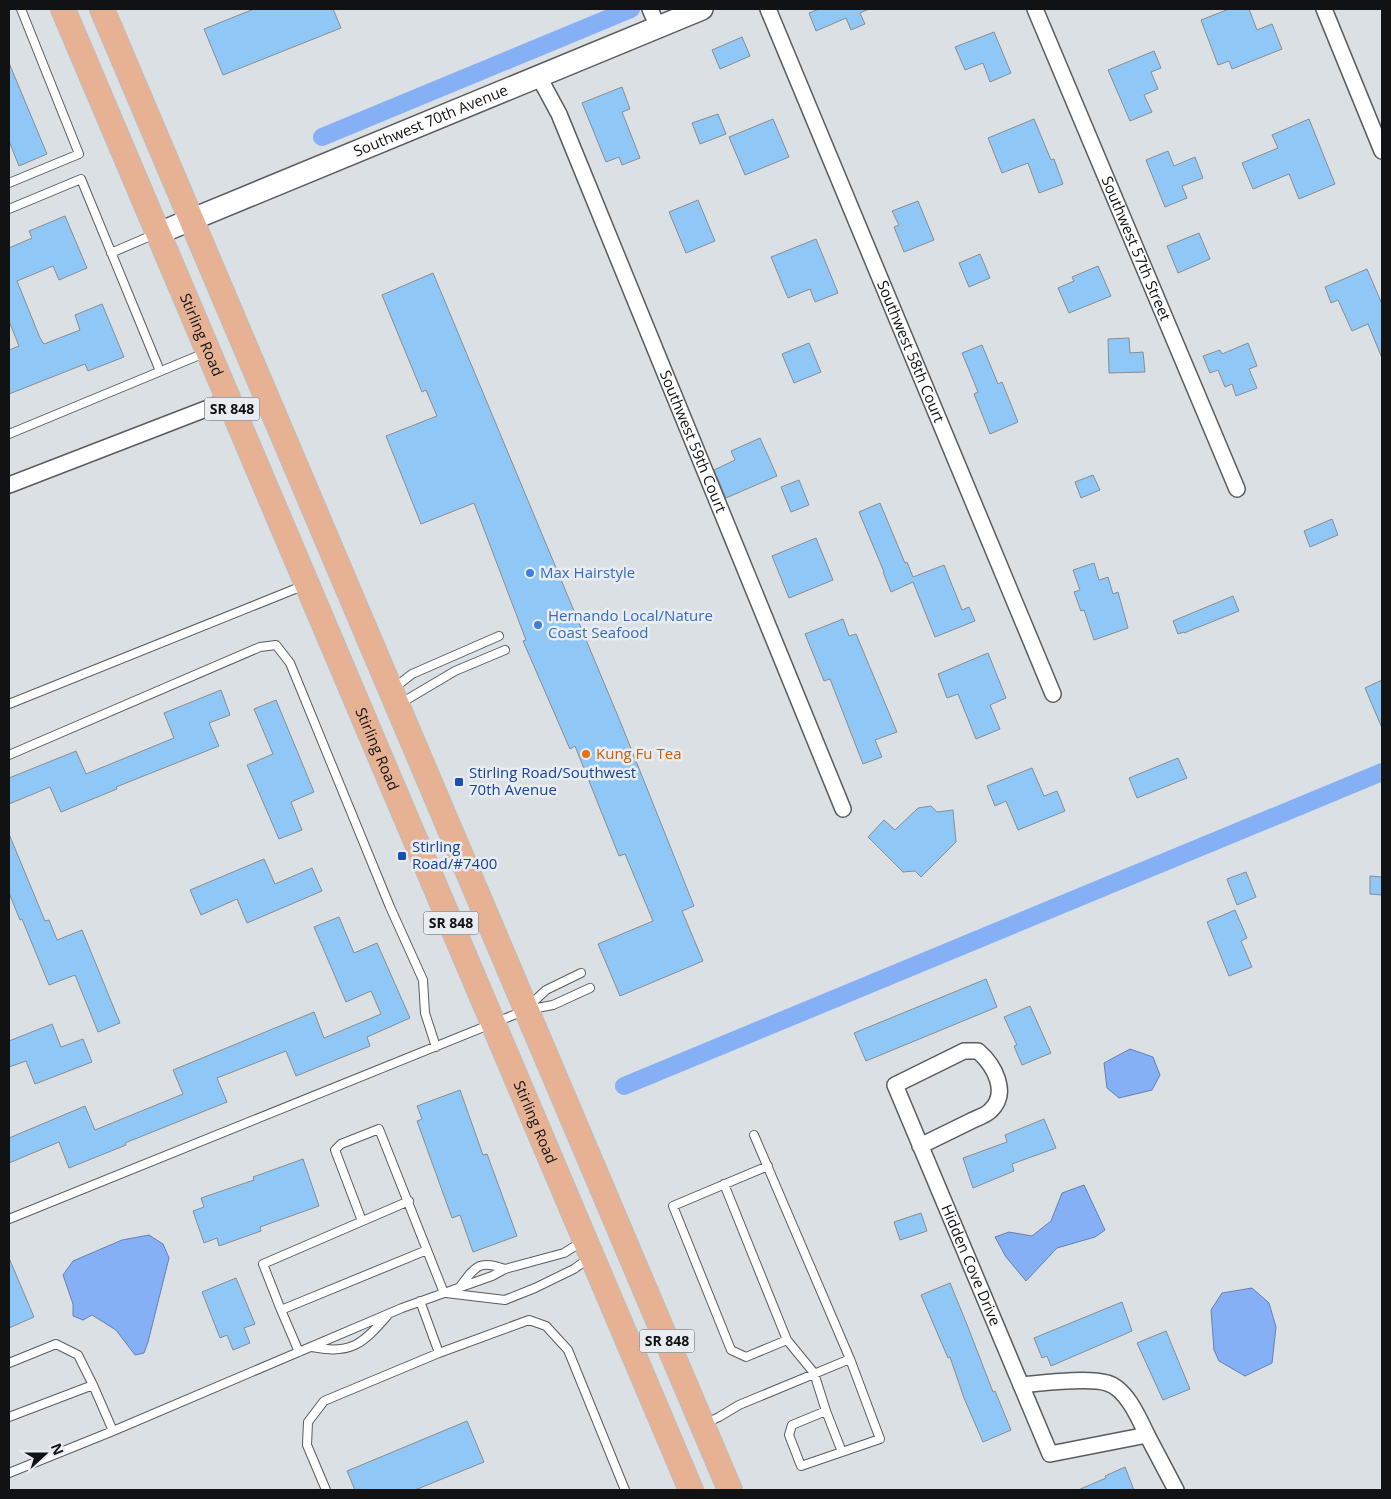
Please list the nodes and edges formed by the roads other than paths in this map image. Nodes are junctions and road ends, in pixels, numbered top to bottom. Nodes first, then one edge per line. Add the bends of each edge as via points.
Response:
1 (21, 9) edge
2 (63, 9) edge
3 (102, 9) edge
4 (702, 9) edge
5 (768, 9) edge
6 (1034, 9) edge
7 (1324, 9) edge
8 (664, 16) edge
9 (539, 77) junction
10 (1382, 151) edge
11 (9, 183) edge
12 (9, 209) edge
13 (191, 219) junction
14 (159, 233) junction
15 (111, 253) junction
16 (209, 352) junction
17 (160, 371) junction
18 (229, 400) junction
19 (9, 434) edge
20 (9, 485) edge
21 (1237, 489) dead end
22 (340, 572) junction
23 (307, 585) junction
24 (499, 636) dead end
25 (505, 650) dead end
26 (1054, 694) dead end
27 (393, 698) junction
28 (9, 704) edge
29 (9, 755) edge
30 (842, 809) dead end
31 (581, 973) dead end
32 (590, 988) dead end
33 (526, 1010) junction
34 (493, 1023) junction
35 (436, 1047) junction
36 (754, 1135) dead end
37 (920, 1146) junction
38 (768, 1166) junction
39 (724, 1184) junction
40 (409, 1201) junction
41 (9, 1219) edge
42 (362, 1221) junction
43 (588, 1248) junction
44 (427, 1250) junction
45 (505, 1270) junction
46 (459, 1288) junction
47 (444, 1293) junction
48 (420, 1302) junction
49 (281, 1310) junction
50 (390, 1313) junction
51 (787, 1340) junction
52 (312, 1346) junction
53 (299, 1352) junction
54 (439, 1354) junction
55 (850, 1359) junction
56 (9, 1363) edge
57 (814, 1373) junction
58 (93, 1384) junction
59 (1021, 1384) junction
60 (826, 1411) junction
61 (9, 1418) edge
62 (702, 1424) junction
63 (113, 1432) junction
64 (1147, 1435) junction
65 (842, 1452) junction
66 (9, 1474) edge
67 (326, 1490) edge
68 (625, 1490) edge
69 (691, 1490) edge
70 (730, 1490) edge
71 (1176, 1490) edge

1 - 11 lane via 79,154
2 - 14 main road, Stirling Road / SR 848
3 - 13 main road, SR 848
4 - 8 street, Southwest 70th Avenue
5 - 26 street, Southwest 58th Court
6 - 21 street, Southwest 57th Street
7 - 10 street
8 - 9 street, Southwest 70th Avenue
9 - 13 street, Southwest 70th Avenue
9 - 30 street, Southwest 59th Court via 559,114
12 - 15 lane via 80,179
13 - 14 street, Southwest 70th Avenue
13 - 22 main road, SR 848
14 - 15 lane
14 - 16 main road, Stirling Road / SR 848
15 - 17 lane
16 - 17 lane
16 - 18 main road, Stirling Road / SR 848
17 - 19 lane
18 - 20 street
18 - 23 main road, Stirling Road / SR 848
22 - 23 main road
22 - 27 main road, SR 848
23 - 28 lane
23 - 34 main road, Stirling Road / SR 848
24 - 27 lane via 412,674
25 - 27 lane
27 - 33 main road, SR 848
29 - 35 lane via 260,647 276,645 290,663 423,980 424,1013
31 - 33 lane via 546,990
32 - 33 lane via 554,1005
33 - 34 lane
33 - 62 main road, SR 848
34 - 35 lane
34 - 43 main road, Stirling Road / SR 848
35 - 41 lane
36 - 38 lane
37 - 37 street, Hidden Cove Drive via 990,1112 999,1100 1000,1086 994,1069 978,1051 964,1051 895,1084
37 - 59 street, Hidden Cove Drive
38 - 39 lane
38 - 55 lane
39 - 51 lane
39 - 51 lane via 673,1206 676,1215 731,1350 746,1357
40 - 42 lane
40 - 42 lane via 379,1129 341,1144 335,1150
40 - 44 lane
42 - 49 lane via 263,1264
43 - 45 lane
43 - 47 lane via 566,1273 505,1300
43 - 69 main road, Stirling Road / SR 848
44 - 47 lane
44 - 49 lane
45 - 46 lane
45 - 46 lane via 494,1265 481,1265 474,1268
46 - 47 lane
47 - 48 lane
48 - 50 lane
48 - 54 lane
49 - 53 lane
50 - 52 lane
50 - 52 lane via 358,1344 334,1350
51 - 57 lane
52 - 53 lane
53 - 63 lane
54 - 67 lane via 324,1401 308,1422 307,1445
54 - 68 lane via 529,1320 546,1326 568,1350
55 - 57 lane
55 - 65 lane via 880,1439
56 - 58 lane via 56,1344 78,1355
57 - 60 lane
57 - 62 lane
58 - 61 lane
58 - 63 lane
59 - 64 street via 1108,1383 1119,1390 1136,1410
59 - 64 street, Hidden Cove Drive via 1050,1454
60 - 65 lane
60 - 65 lane via 792,1425 788,1435 801,1466
62 - 70 main road, SR 848
63 - 66 lane
64 - 71 street

